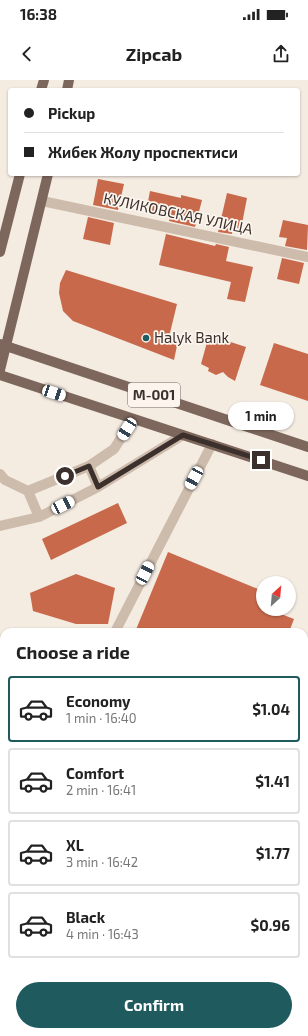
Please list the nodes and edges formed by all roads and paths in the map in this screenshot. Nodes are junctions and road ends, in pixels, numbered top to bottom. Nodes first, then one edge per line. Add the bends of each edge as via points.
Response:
1 (19, 176) edge
2 (48, 176) edge
3 (42, 201) junction
4 (0, 252) edge
5 (308, 257) edge
6 (3, 345) edge
7 (0, 370) edge
8 (0, 375) edge
9 (133, 419) junction
10 (183, 435) junction
11 (212, 444) junction
12 (308, 447) edge
13 (89, 466) junction
14 (0, 474) edge
15 (308, 476) edge
16 (98, 487) junction
17 (28, 491) junction
18 (39, 517) junction
19 (0, 526) edge
20 (117, 628) edge

1 - 4 main road
2 - 3 main road
3 - 5 street, КУЛИКОВСКАЯ УЛИЦА
3 - 6 main road
6 - 7 main road
6 - 12 main road, М-001
8 - 9 main road, М-001
9 - 10 main road, М-001
9 - 13 street via 114,449
10 - 11 main road, М-001
10 - 16 street
11 - 15 main road, М-001
11 - 20 street
13 - 16 street
13 - 17 street
14 - 17 street via 5,480
16 - 18 street
17 - 18 street
18 - 19 street

